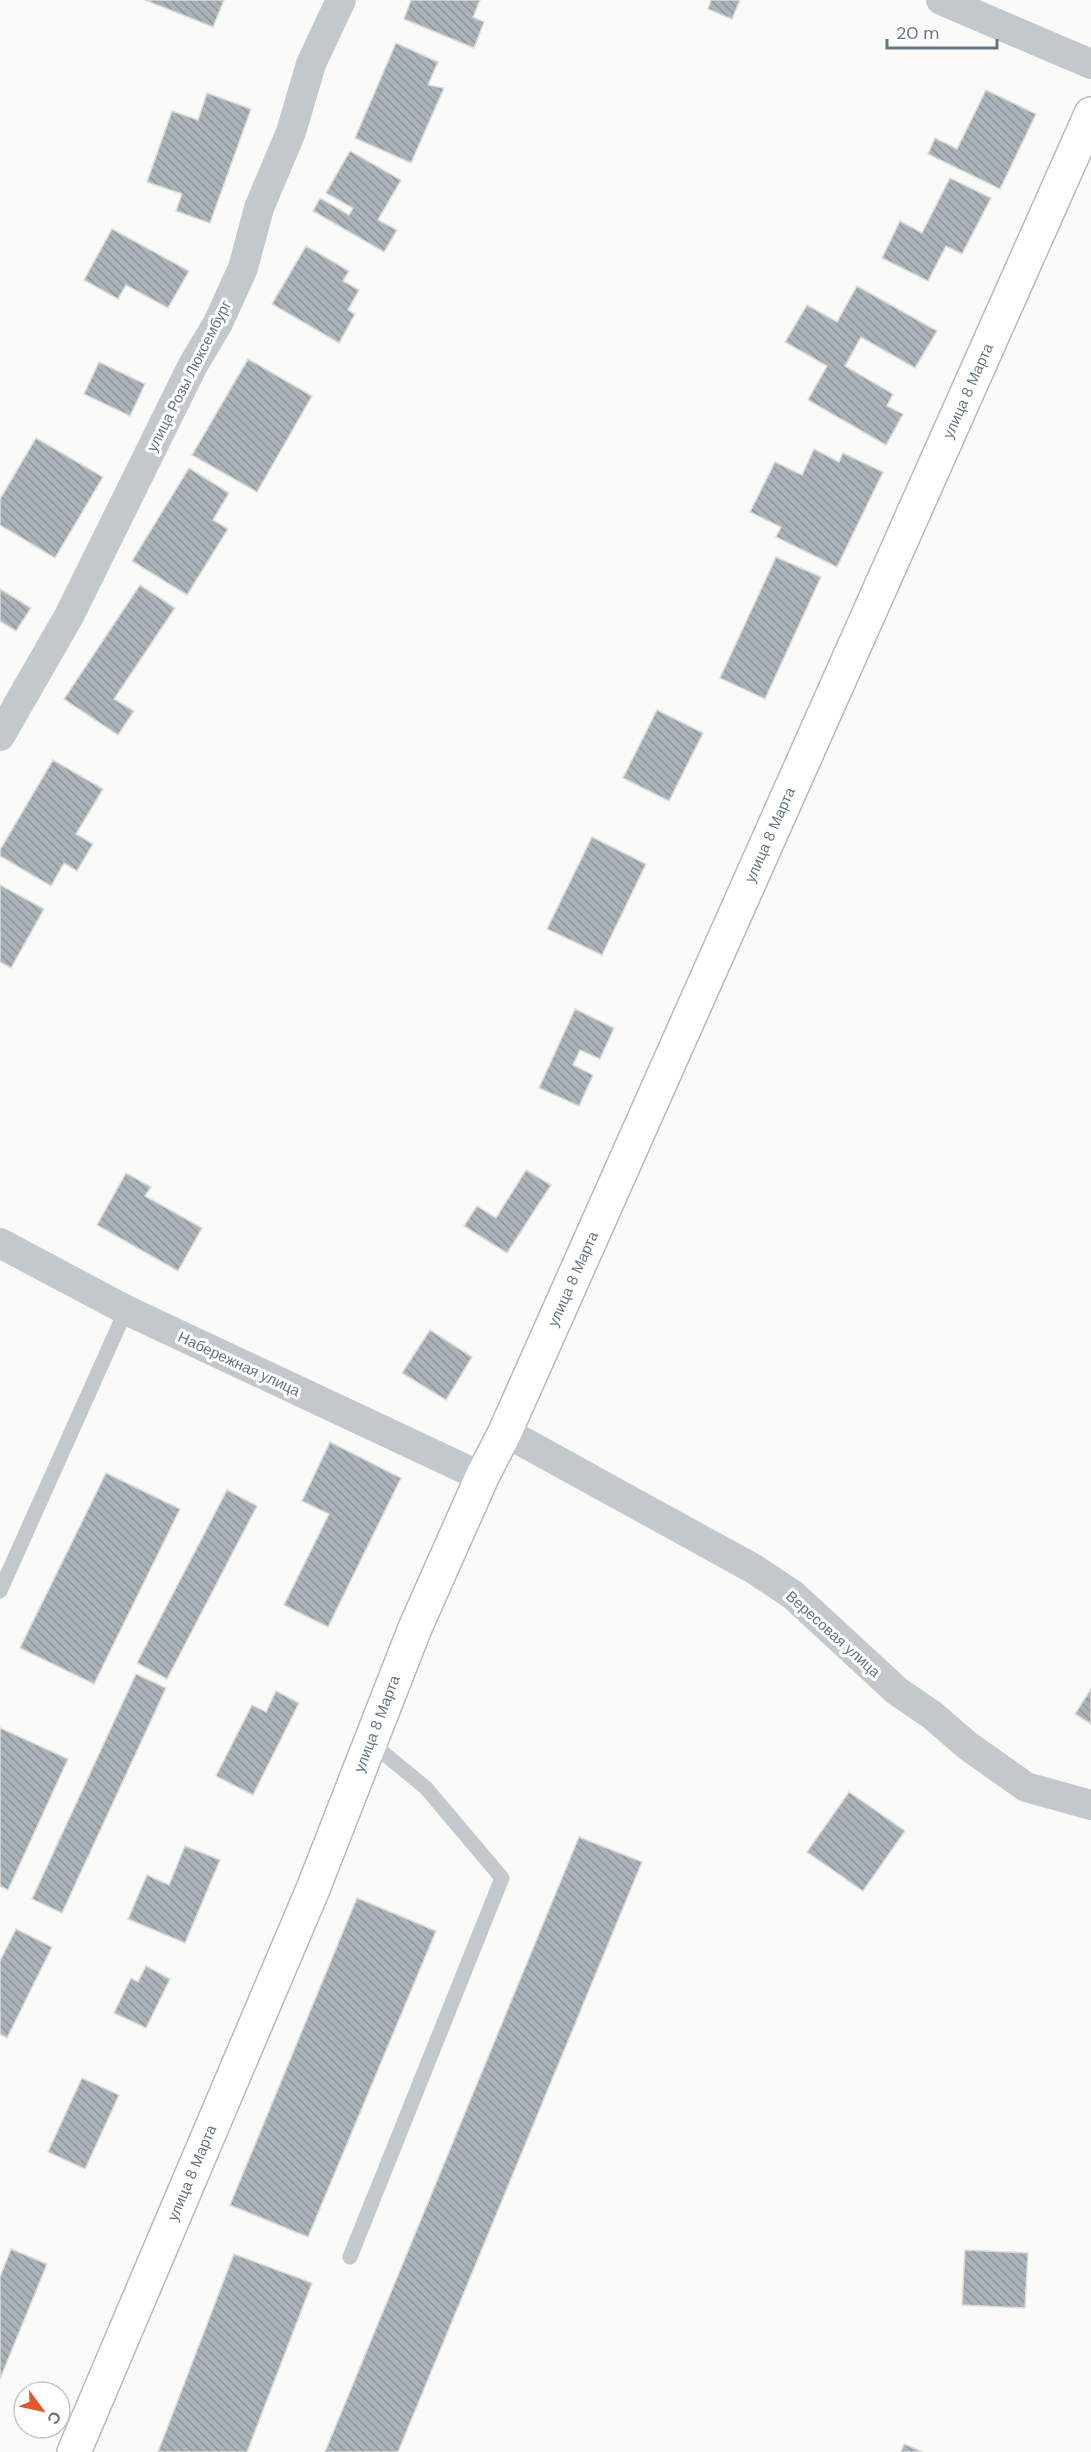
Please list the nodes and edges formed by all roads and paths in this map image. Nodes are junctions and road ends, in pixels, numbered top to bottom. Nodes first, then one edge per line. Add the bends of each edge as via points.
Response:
1 (341, 0) edge
2 (941, 0) edge
3 (1091, 64) edge
4 (1091, 114) edge
5 (0, 736) edge
6 (0, 1243) edge
7 (126, 1310) junction
8 (505, 1432) junction
9 (482, 1477) junction
10 (0, 1591) edge
11 (370, 1742) junction
12 (1091, 1805) edge
13 (350, 2257) dead end
14 (74, 2452) edge

1 - 5 street, улица Розы Люксембург via 311,64 291,132 259,208 243,268 218,323 69,616
2 - 3 street
4 - 8 main road, улица 8 Марта
6 - 7 street, Набережная улица
7 - 9 street, Набережная улица
7 - 10 lane
8 - 9 main road, улица 8 Марта
8 - 12 street, Вересовая улица via 793,1595 897,1691 1026,1787
9 - 11 main road, улица 8 Марта
11 - 13 lane via 426,1788 502,1878
11 - 14 main road, улица 8 Марта via 314,1889

